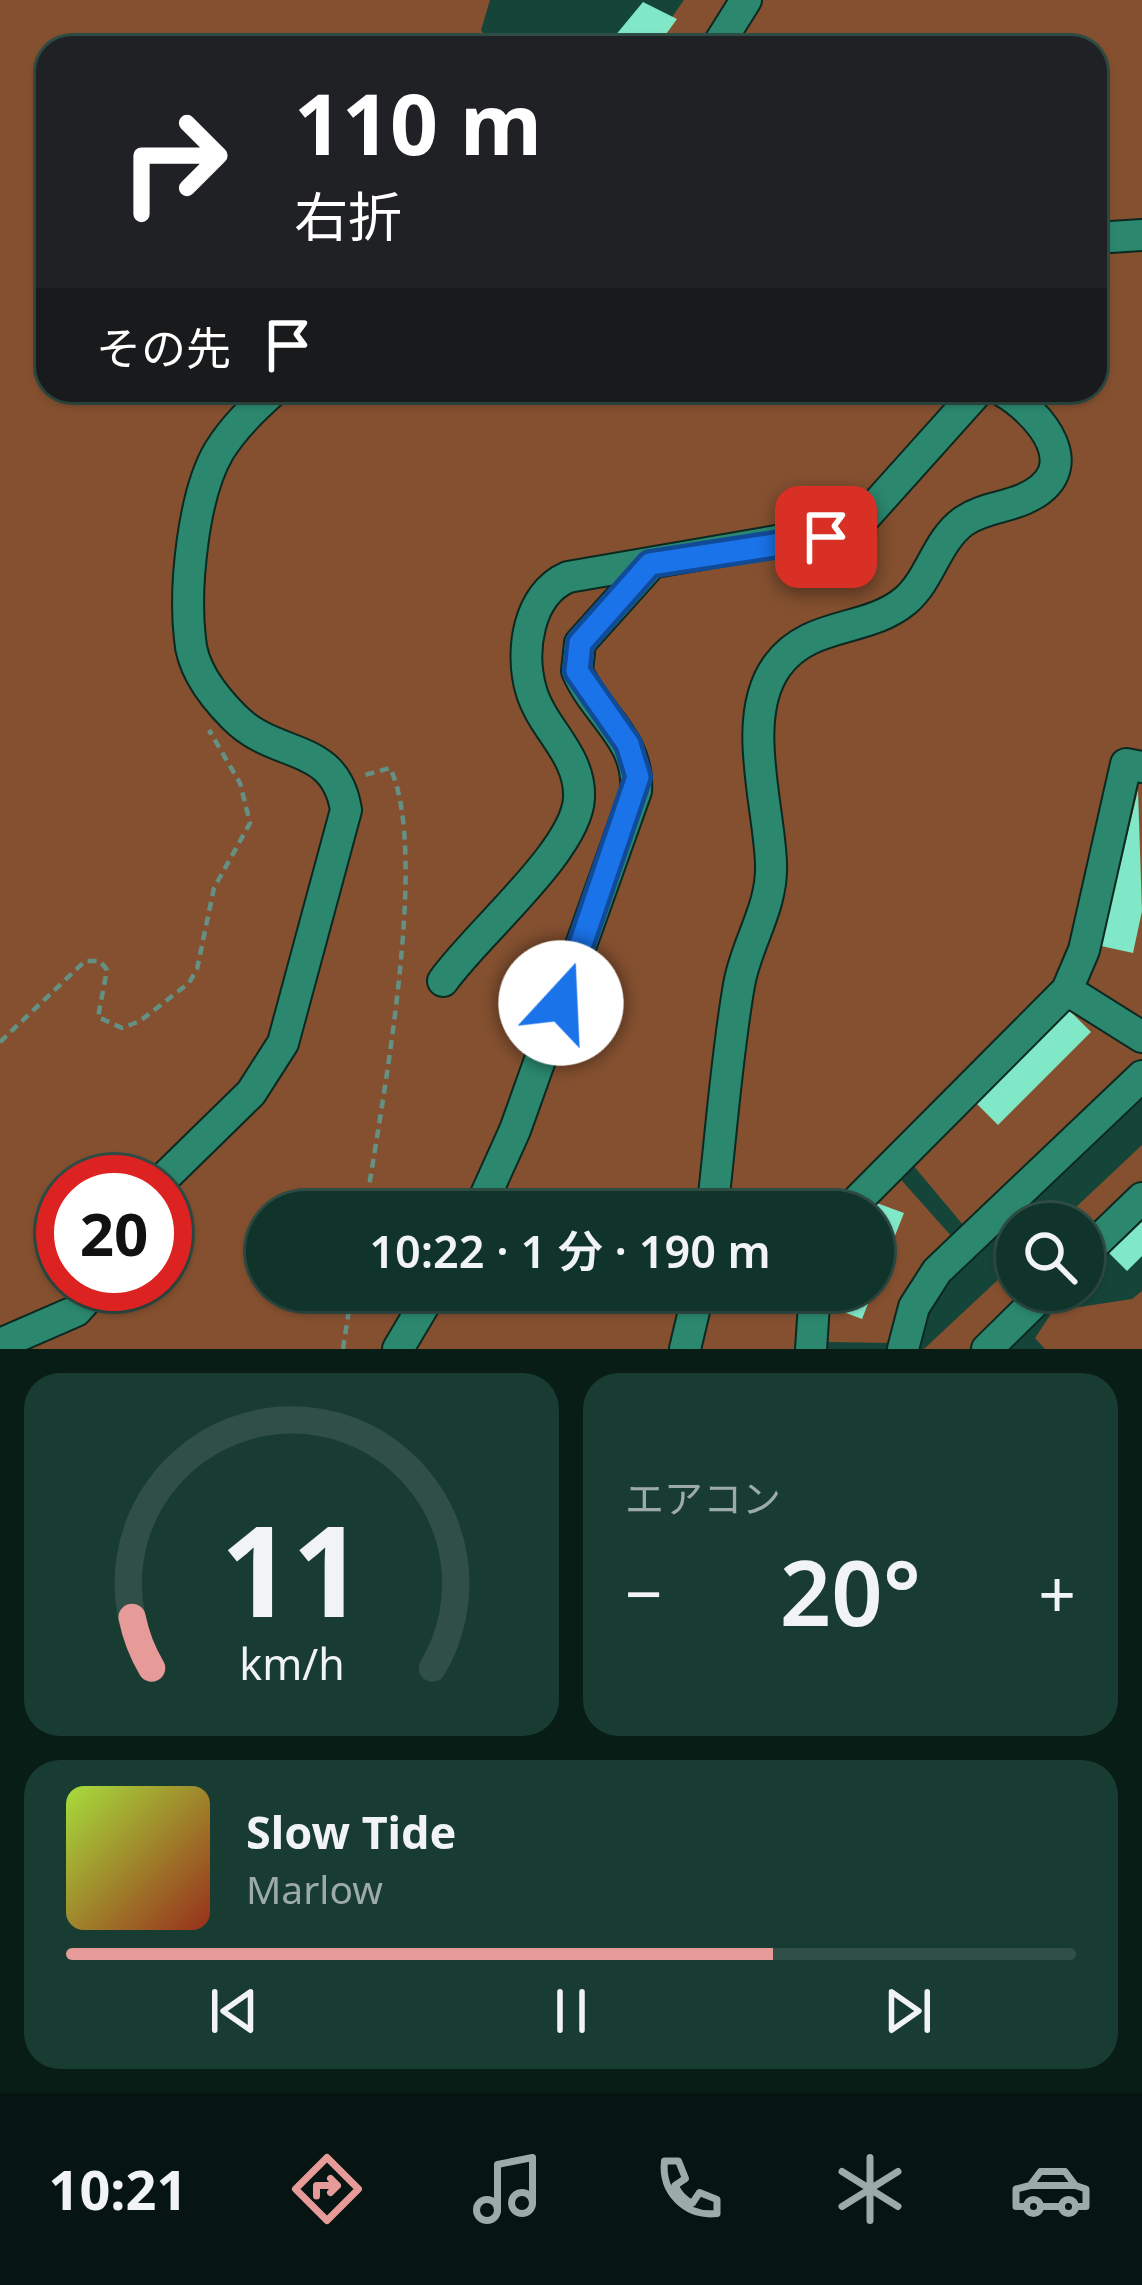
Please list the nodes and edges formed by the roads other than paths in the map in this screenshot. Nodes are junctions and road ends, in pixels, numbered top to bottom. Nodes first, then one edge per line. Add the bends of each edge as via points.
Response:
1 (746, 0) edge
2 (724, 36) edge
3 (1142, 235) edge
4 (1107, 237) edge
5 (261, 402) edge
6 (968, 402) edge
7 (1022, 402) edge
8 (650, 564) junction
9 (1134, 765) edge
10 (443, 981) dead end
11 (1067, 990) junction
12 (1142, 1037) edge
13 (1142, 1076) edge
14 (188, 1155) edge
15 (487, 1191) edge
16 (715, 1191) edge
17 (867, 1191) edge
18 (1142, 1198) edge
19 (1104, 1235) edge
20 (76, 1311) edge
21 (421, 1311) edge
22 (694, 1311) edge
23 (814, 1311) edge
24 (1026, 1311) edge
25 (0, 1344) edge
26 (398, 1349) edge
27 (685, 1349) edge
28 (811, 1349) edge
29 (903, 1349) edge
30 (987, 1349) edge

1 - 2 street
3 - 4 street
5 - 14 street via 204,483 190,639 205,680 238,722 328,766 346,810 284,1043 251,1093
6 - 8 street via 846,529
7 - 16 street via 1049,428 1050,475 1024,499 956,527 906,601 792,649 765,691 772,867 740,980
8 - 10 street via 568,577 534,608 531,693 572,762 579,800 567,840
8 - 15 street via 580,643 577,671 628,744 636,791
9 - 11 street
11 - 12 street
11 - 17 street
13 - 29 street via 937,1271 914,1307
18 - 19 street
20 - 25 street
21 - 26 street
22 - 27 street
23 - 28 street
24 - 30 street

